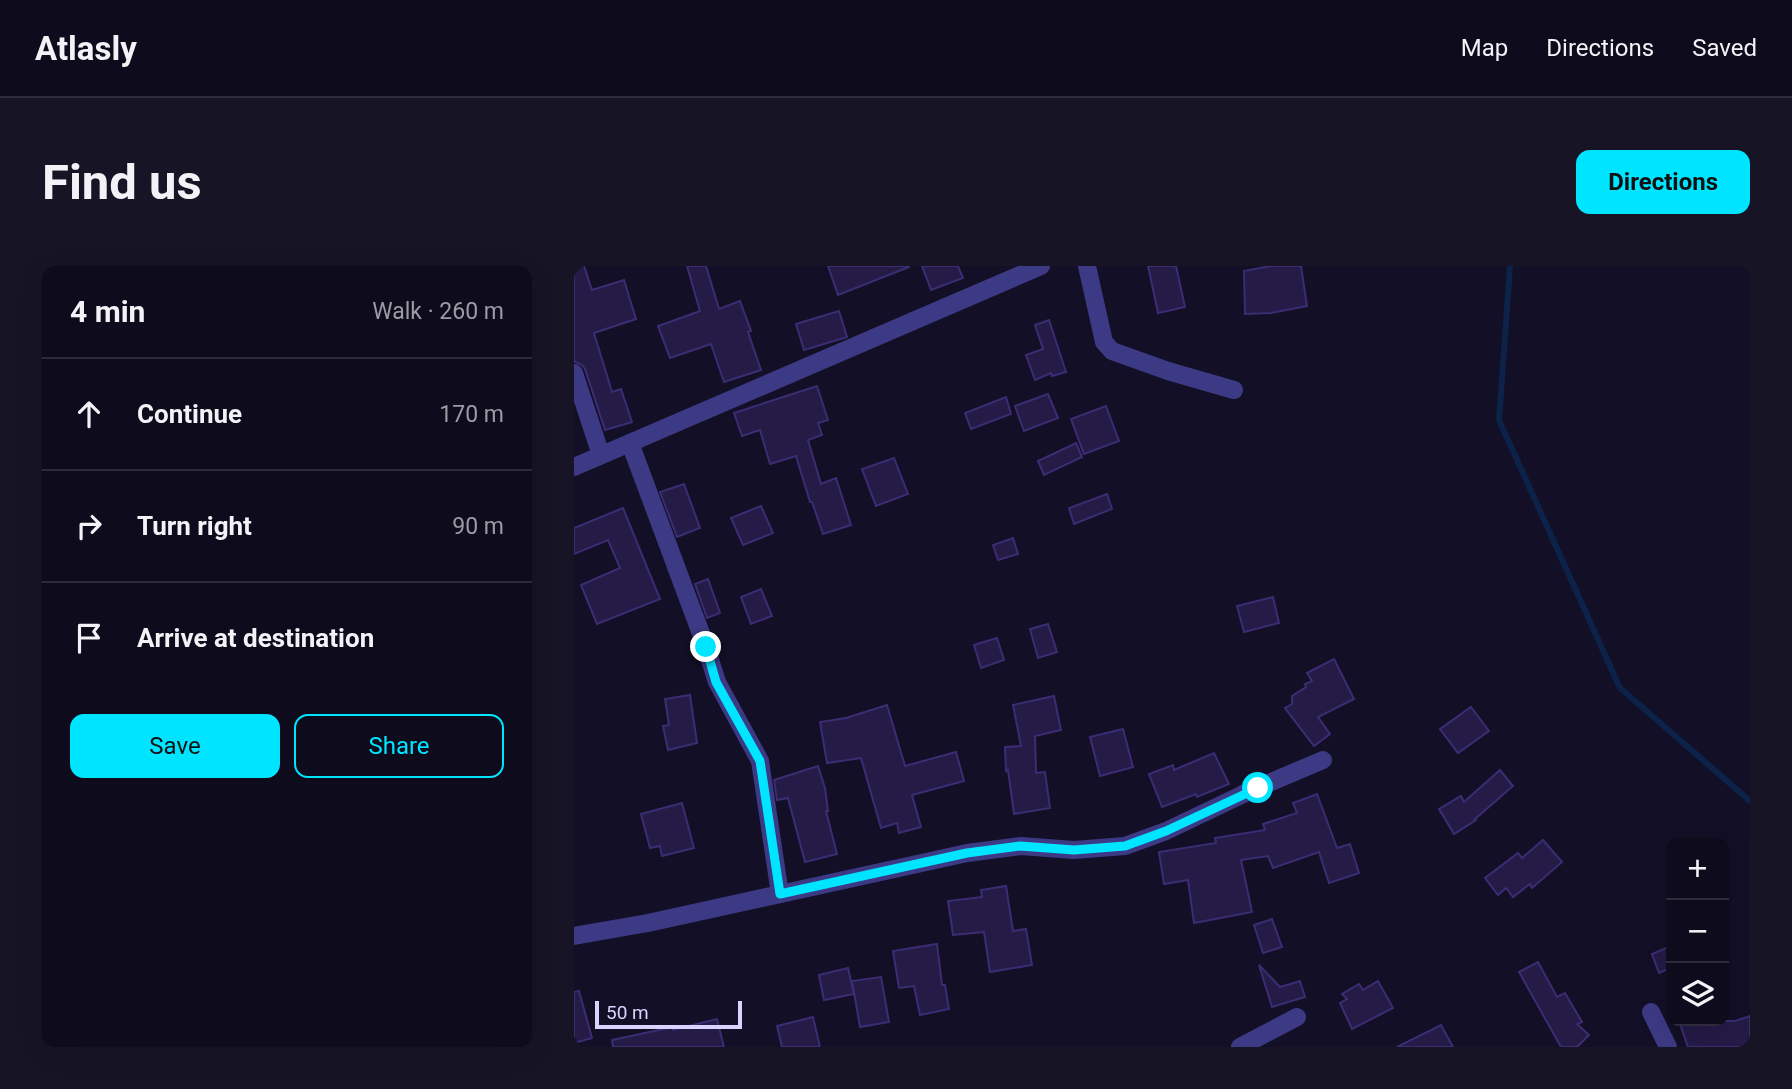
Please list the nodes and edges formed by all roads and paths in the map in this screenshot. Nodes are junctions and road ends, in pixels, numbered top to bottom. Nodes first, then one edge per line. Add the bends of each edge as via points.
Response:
1 (1041, 266) edge
2 (1087, 266) edge
3 (574, 373) edge
4 (1234, 390) dead end
5 (630, 443) junction
6 (601, 456) junction
7 (574, 467) edge
8 (1323, 760) dead end
9 (780, 894) junction
10 (574, 936) edge
11 (1651, 1012) dead end
12 (1297, 1017) dead end
13 (1240, 1047) edge
14 (1668, 1047) edge

1 - 5 street
2 - 4 street via 1104,342 1112,351
3 - 6 street
5 - 6 street
5 - 9 street via 716,682 760,761
6 - 7 street
8 - 9 street via 1125,846 1074,850 1020,846 967,853
9 - 10 street
11 - 14 street
12 - 13 street

